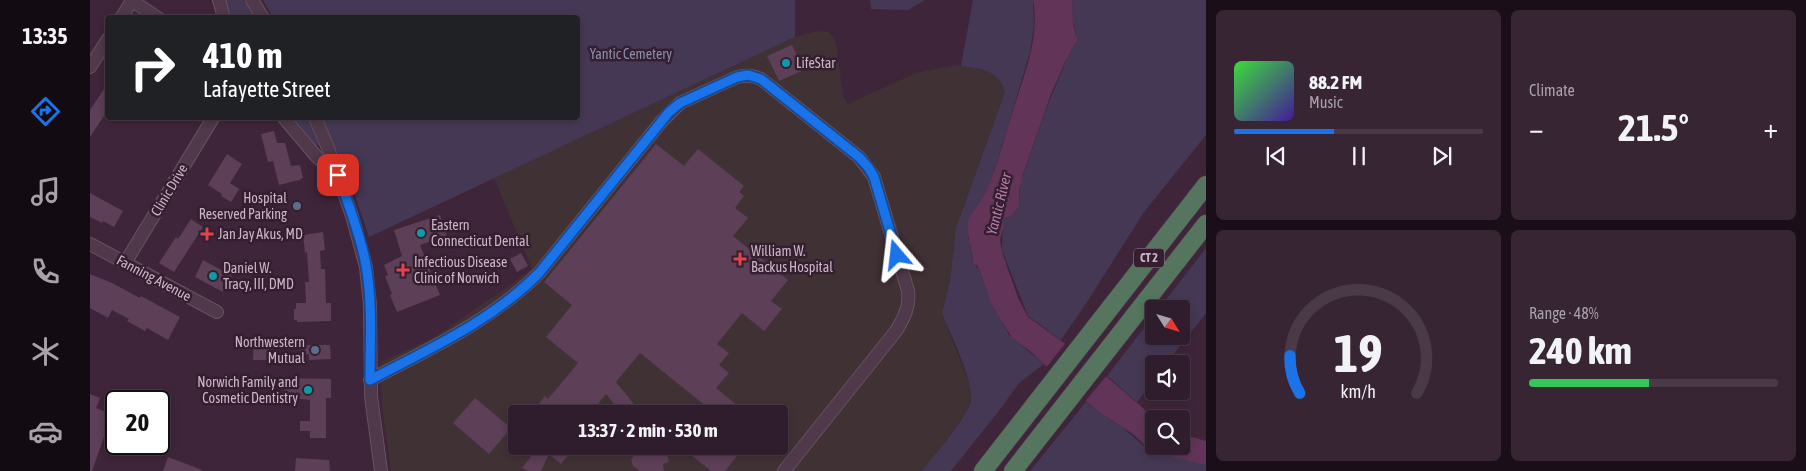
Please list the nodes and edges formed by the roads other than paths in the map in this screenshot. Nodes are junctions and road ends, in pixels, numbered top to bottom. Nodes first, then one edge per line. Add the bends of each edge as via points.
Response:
1 (131, 0) edge
2 (219, 0) edge
3 (252, 0) edge
4 (123, 15) edge
5 (154, 15) edge
6 (223, 15) edge
7 (260, 15) edge
8 (105, 44) edge
9 (90, 67) edge
10 (212, 120) edge
11 (286, 120) edge
12 (316, 120) edge
13 (338, 175) junction
14 (1206, 185) edge
15 (1206, 224) edge
16 (90, 244) edge
17 (125, 263) junction
18 (217, 312) dead end
19 (370, 380) junction
20 (381, 471) edge
21 (784, 471) edge
22 (983, 471) edge
23 (1013, 471) edge

1 - 4 street
1 - 5 street
2 - 6 street
3 - 7 street
8 - 9 street
10 - 17 street, Clinic Drive
11 - 13 street via 316,156
12 - 13 street
13 - 19 street via 366,267 370,305
14 - 22 highway, CT 2
15 - 23 highway, CT 2
16 - 17 street, Fanning Avenue
17 - 18 street, Fanning Avenue
19 - 20 street
19 - 21 street via 482,319 522,289 539,273 660,122 680,103 737,77 754,76 868,167 874,177 909,299 904,318 896,331

